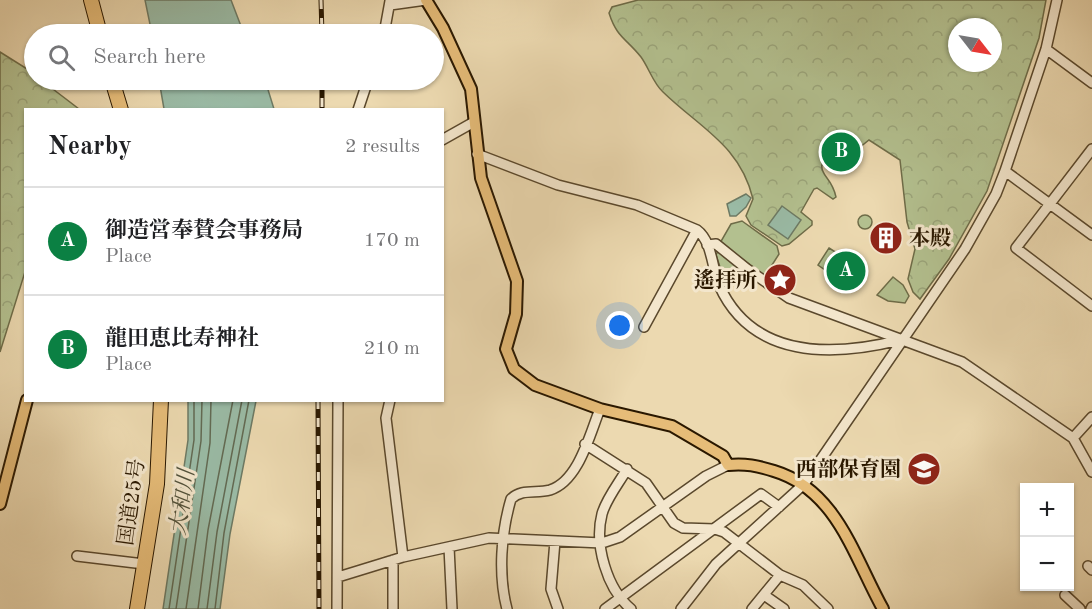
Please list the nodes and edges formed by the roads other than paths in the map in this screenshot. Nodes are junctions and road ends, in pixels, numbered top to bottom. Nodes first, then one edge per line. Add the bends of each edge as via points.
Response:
1 (91, 0) edge
2 (426, 0) edge
3 (1057, 0) edge
4 (390, 2) edge
5 (97, 24) edge
6 (386, 24) edge
7 (441, 24) edge
8 (444, 30) edge
9 (1046, 50) junction
10 (1092, 83) edge
11 (115, 90) edge
12 (365, 90) edge
13 (119, 108) edge
14 (359, 108) edge
15 (474, 122) junction
16 (444, 139) edge
17 (477, 154) junction
18 (1090, 156) edge
19 (1005, 171) junction
20 (1050, 202) junction
21 (697, 230) junction
22 (1092, 235) edge
23 (707, 245) junction
24 (1092, 306) edge
25 (644, 327) dead end
26 (900, 340) junction
27 (26, 402) edge
28 (161, 402) edge
29 (338, 402) edge
30 (390, 402) edge
31 (600, 409) junction
32 (1092, 417) edge
33 (1073, 438) junction
34 (585, 444) junction
35 (728, 465) junction
36 (627, 470) junction
37 (1092, 472) edge
38 (804, 484) junction
39 (0, 504) edge
40 (662, 507) junction
41 (779, 507) junction
42 (715, 529) junction
43 (504, 537) junction
44 (555, 541) junction
45 (741, 542) junction
46 (602, 543) junction
47 (449, 547) junction
48 (77, 556) dead end
49 (398, 559) junction
50 (144, 564) junction
51 (780, 575) junction
52 (338, 577) junction
53 (764, 595) junction
54 (1065, 595) dead end
55 (619, 599) junction
56 (137, 609) edge
57 (338, 609) edge
58 (393, 609) edge
59 (452, 609) edge
60 (507, 609) edge
61 (558, 609) edge
62 (605, 609) edge
63 (631, 609) edge
64 (681, 609) edge
65 (752, 609) edge
66 (783, 609) edge
67 (828, 609) edge
68 (883, 609) edge
69 (1080, 609) edge

1 - 5 highway
2 - 4 street
2 - 7 main road
3 - 9 street
4 - 6 street
8 - 15 main road via 471,89
9 - 10 street
9 - 19 street
11 - 13 highway
12 - 14 street
15 - 16 street
15 - 17 main road
17 - 21 street via 558,186 637,205
17 - 31 main road via 491,211 517,280 516,314 506,349 508,359 527,381
18 - 20 street
19 - 20 street
19 - 26 street via 965,249
20 - 22 street
20 - 24 street via 1016,248
21 - 23 street via 704,235
21 - 25 street
23 - 26 street via 716,244 789,298
23 - 26 street via 716,276 736,315 777,340 797,349 821,351 868,348
26 - 33 street via 962,362
26 - 38 street via 843,431
27 - 39 main road
28 - 50 highway, 国道25号 via 157,484
29 - 52 street
30 - 49 street via 386,418
31 - 34 street
31 - 35 main road via 672,426 723,456
32 - 33 street
33 - 37 street
34 - 36 street
34 - 43 street via 561,485 521,492 511,499
35 - 38 main road via 757,465
35 - 40 street
36 - 40 street via 646,483
36 - 46 street via 602,512
38 - 41 street
38 - 68 main road via 844,530
40 - 42 street via 674,524 682,528
40 - 46 street via 620,537
41 - 42 street via 761,494
41 - 45 street
42 - 45 street
42 - 55 street
43 - 44 street
43 - 47 street
43 - 60 street via 502,590
44 - 46 street
44 - 61 street via 551,589
45 - 51 street
45 - 64 street via 716,564
46 - 55 street via 605,570
47 - 49 street
47 - 59 street
48 - 50 street
49 - 52 street
49 - 58 street
50 - 56 highway, 国道25号
51 - 53 street
51 - 67 street via 803,585
52 - 57 street
53 - 65 street
53 - 66 street
54 - 69 street
55 - 62 street
55 - 63 street

